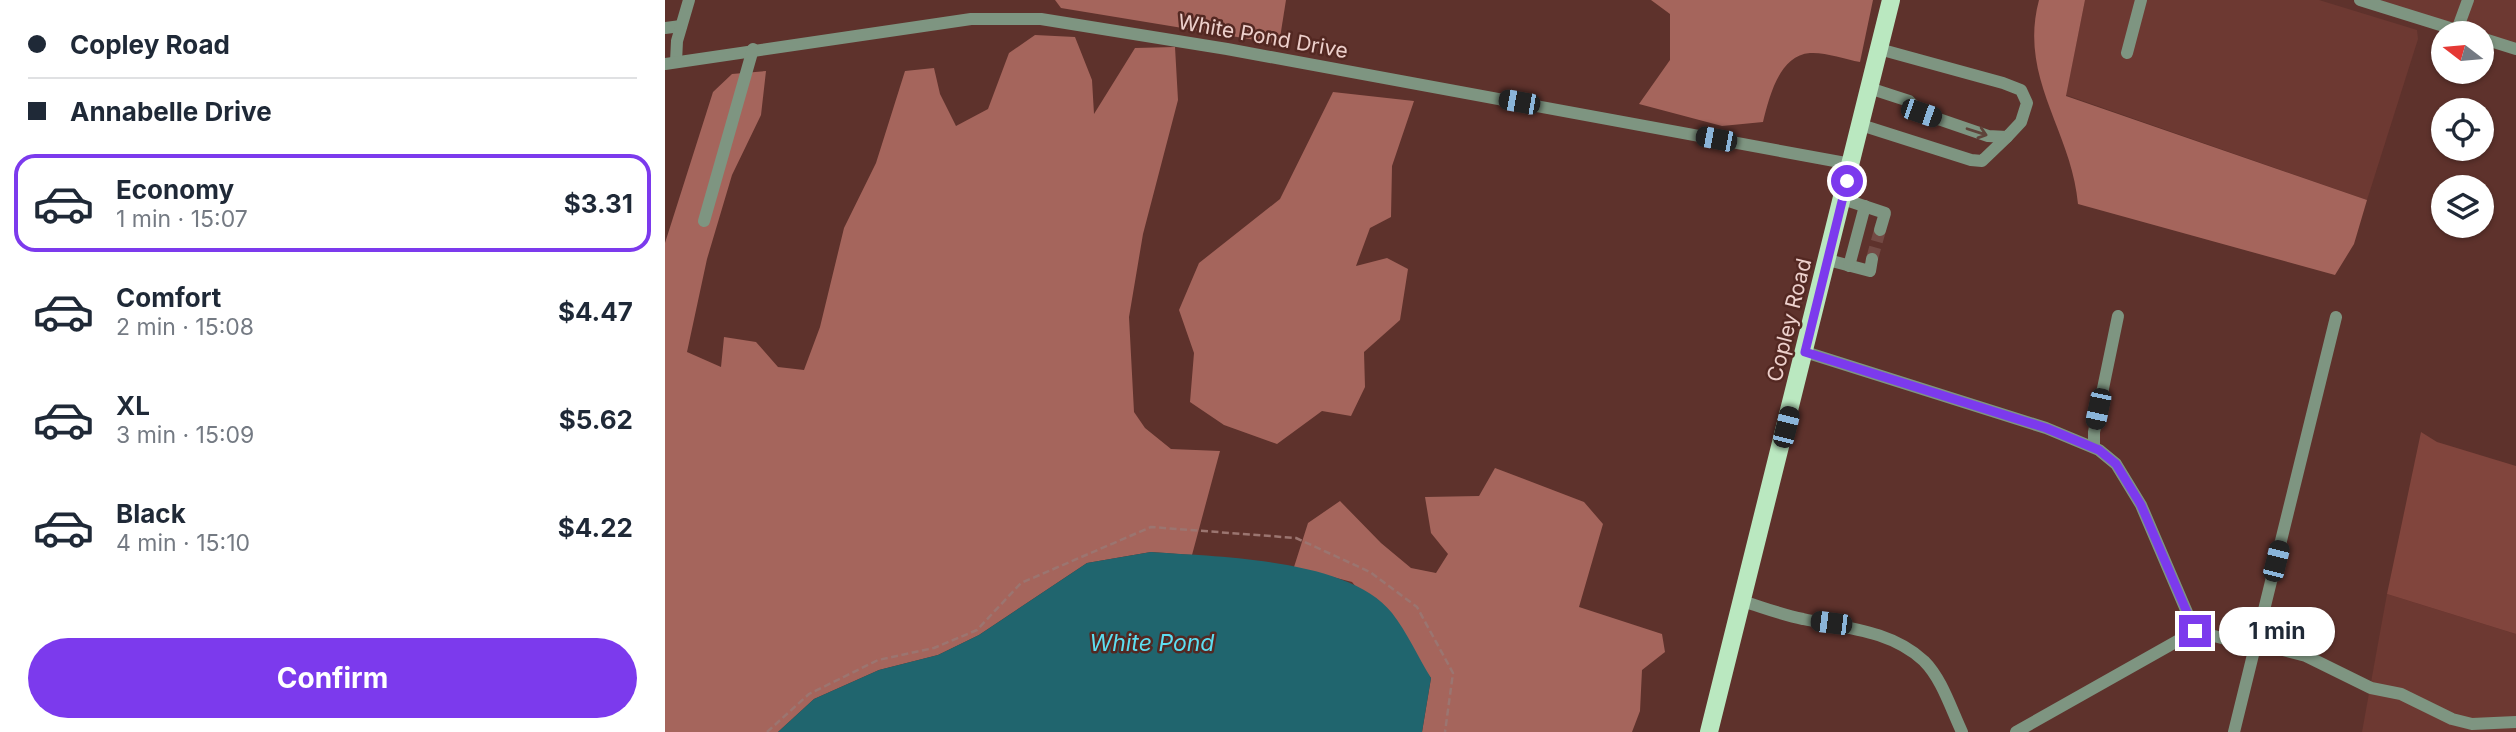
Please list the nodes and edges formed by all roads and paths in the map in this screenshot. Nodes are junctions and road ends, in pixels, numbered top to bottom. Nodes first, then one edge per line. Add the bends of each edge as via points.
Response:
1 (688, 0) edge
2 (1891, 0) edge
3 (2141, 0) edge
4 (2360, 0) edge
5 (2467, 0) edge
6 (2401, 6) edge
7 (2436, 21) edge
8 (2464, 21) edge
9 (681, 26) junction
10 (665, 28) edge
11 (2494, 42) edge
12 (753, 49) junction
13 (2516, 49) edge
14 (1879, 50) junction
15 (2127, 54) dead end
16 (671, 63) edge
17 (1870, 88) junction
18 (1861, 125) junction
19 (2007, 137) junction
20 (1851, 164) junction
21 (1843, 198) junction
22 (1865, 206) junction
23 (704, 221) dead end
24 (1880, 230) tunnel mouth
25 (1873, 259) dead end
26 (1828, 260) junction
27 (1849, 266) junction
28 (2118, 316) dead end
29 (2336, 317) dead end
30 (1805, 352) junction
31 (2094, 447) junction
32 (1742, 601) junction
33 (2195, 631) junction
34 (2256, 645) junction
35 (2516, 722) edge
36 (767, 732) edge
37 (1445, 732) edge
38 (1709, 732) edge
39 (1962, 732) edge
40 (2016, 732) edge
41 (2234, 732) edge

1 - 9 street
2 - 14 main road, Copley Road
3 - 15 street
4 - 6 street
5 - 8 street
6 - 7 street
9 - 10 street
9 - 16 street
11 - 13 street
12 - 16 street, White Pond Drive
12 - 20 street, White Pond Drive via 971,19 1052,20
12 - 23 street
14 - 17 main road, Copley Road
14 - 19 street via 2021,90 2027,103 2021,122
17 - 18 main road, Copley Road
17 -> 19 street via 1909,101 1921,113 1988,136
18 - 19 street via 1982,161
18 - 20 main road, Copley Road
20 - 21 main road, Copley Road
21 - 22 street
21 - 26 main road, Copley Road
22 - 24 street via 1885,212
22 - 27 street
25 - 27 street via 1870,271
26 - 27 street
26 - 30 main road, Copley Road
28 - 31 street
29 - 34 street
30 - 31 street
30 - 32 main road, Copley Road
31 - 33 street via 2116,464 2141,505
32 - 38 main road, Copley Road
32 - 39 street via 1887,637 1909,650 1937,678
33 - 34 street
33 - 40 street
34 - 35 street via 2306,656 2371,688 2401,694 2452,719 2472,724
34 - 41 street
36 - 37 path via 809,694 878,660 934,648 977,630 1021,583 1151,527 1296,538 1370,572 1417,607 1453,673

